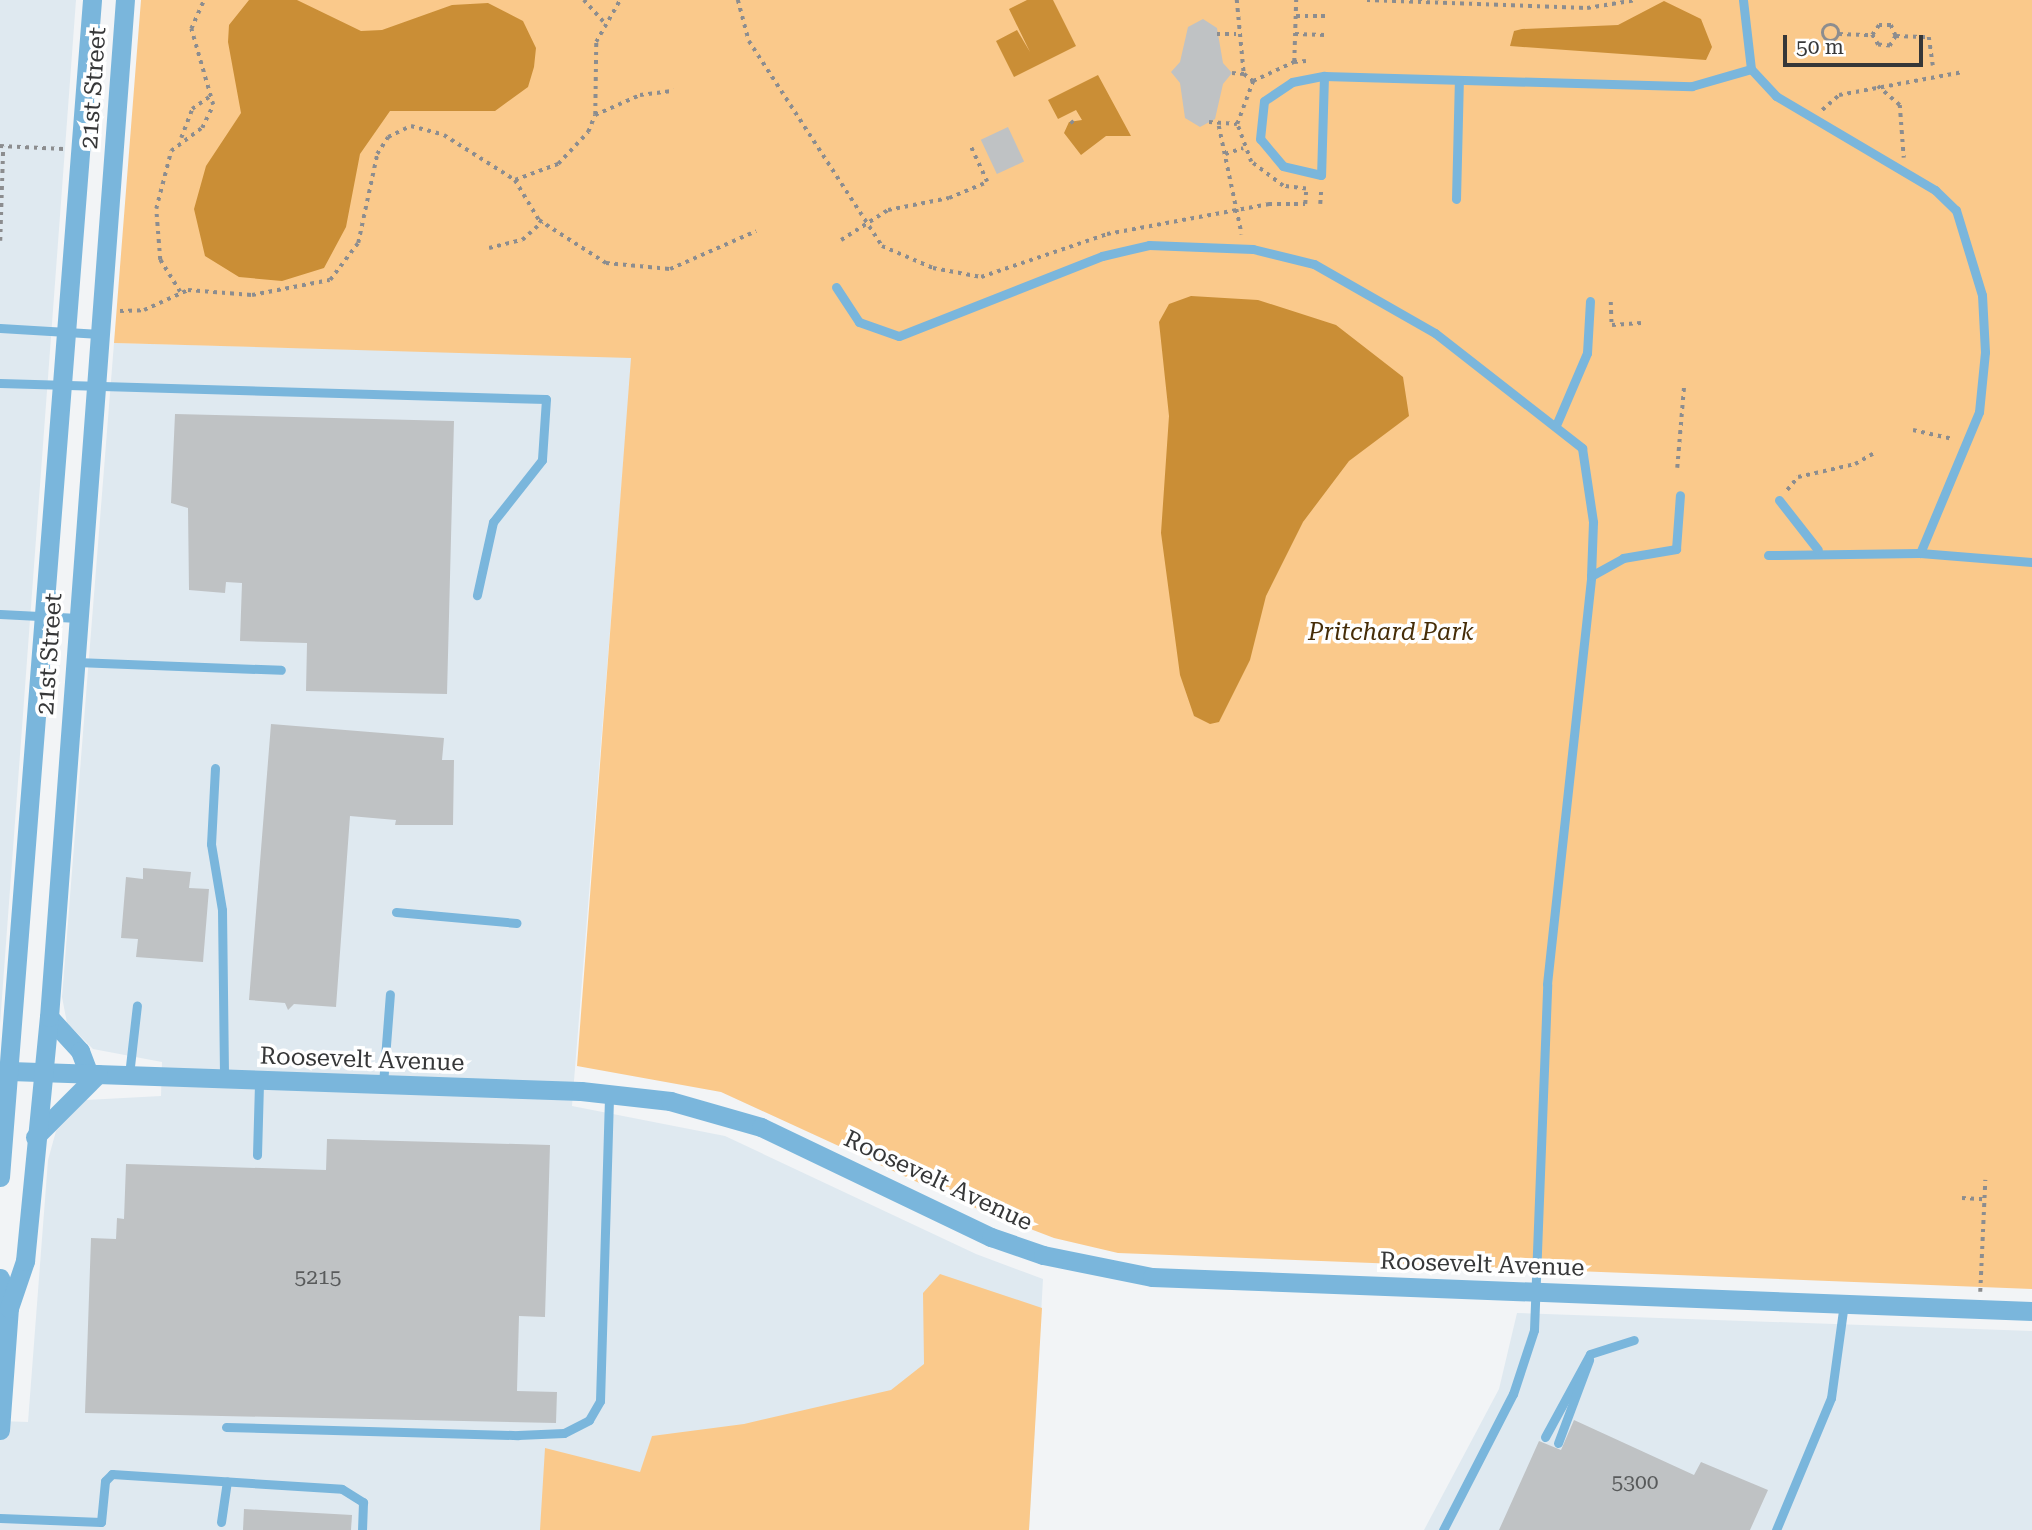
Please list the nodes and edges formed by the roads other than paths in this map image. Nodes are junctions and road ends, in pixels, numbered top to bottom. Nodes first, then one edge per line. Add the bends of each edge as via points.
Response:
1 (92, 0) edge
2 (125, 0) edge
3 (1743, 0) edge
4 (1751, 69) junction
5 (1324, 76) junction
6 (1459, 80) junction
7 (1456, 199) dead end
8 (836, 287) dead end
9 (1590, 301) dead end
10 (0, 328) edge
11 (66, 332) junction
12 (100, 334) junction
13 (0, 383) edge
14 (62, 383) junction
15 (96, 385) junction
16 (1557, 423) junction
17 (1680, 495) dead end
18 (1779, 500) road end
19 (1818, 550) junction
20 (1920, 553) junction
21 (1768, 555) dead end
22 (2032, 562) edge
23 (1591, 576) junction
24 (477, 594) dead end
25 (0, 614) edge
26 (44, 617) junction
27 (78, 618) junction
28 (74, 662) junction
29 (281, 670) dead end
30 (215, 768) dead end
31 (396, 912) dead end
32 (517, 923) dead end
33 (390, 994) dead end
34 (137, 1005) dead end
35 (49, 1017) junction
36 (5, 1071) edge
37 (42, 1073) junction
38 (93, 1074) junction
39 (129, 1075) junction
40 (224, 1079) junction
41 (259, 1082) junction
42 (383, 1086) junction
43 (610, 1093) junction
44 (36, 1137) junction
45 (257, 1155) dead end
46 (0, 1177) edge
47 (0, 1278) edge
48 (1537, 1292) junction
49 (1844, 1302) junction
50 (4, 1308) edge
51 (2032, 1311) edge
52 (1634, 1340) dead end
53 (1590, 1354) junction
54 (1, 1402) edge
55 (226, 1427) dead end
56 (0, 1430) edge
57 (1545, 1437) dead end
58 (1558, 1443) dead end
59 (227, 1481) junction
60 (0, 1518) edge
61 (221, 1522) dead end
62 (362, 1530) edge
63 (1443, 1530) edge
64 (1776, 1530) edge

1 - 11 street, 21st Street
2 - 12 street, 21st Street
3 - 4 lane
4 - 6 lane via 1692,86
4 - 20 lane via 1776,96 1956,210 1971,245 1985,352 1969,443
5 - 5 lane via 1277,89 1264,101 1258,125 1270,157 1321,175
5 - 6 lane
6 - 7 lane
8 - 16 lane via 859,322 898,335 1102,256 1149,245 1243,248 1314,264 1435,333
9 - 16 lane via 1587,353
10 - 11 lane
11 - 12 lane
11 - 14 street, 21st Street
12 - 15 street, 21st Street
13 - 14 lane
14 - 15 lane
14 - 26 street, 21st Street
15 - 24 lane via 546,399 542,460 493,522
15 - 27 street, 21st Street
16 - 23 lane via 1582,448 1589,470
17 - 23 lane via 1676,549 1623,558
18 - 19 lane
19 - 20 lane
19 - 21 lane
20 - 22 lane
23 - 48 lane via 1547,984
25 - 26 lane
26 - 27 lane
26 - 36 street, 21st Street
27 - 28 street, 21st Street
28 - 29 lane
28 - 35 street, 21st Street
30 - 40 lane via 211,844 222,910
31 - 32 lane
33 - 42 lane
34 - 39 lane
35 - 37 street, 21st Street
35 - 38 street via 80,1051
36 - 37 street, Roosevelt Avenue
36 - 46 street, 21st Street
37 - 38 street, Roosevelt Avenue
37 - 44 street, 21st Street
38 - 39 street, Roosevelt Avenue
38 - 44 street
39 - 40 street, Roosevelt Avenue
40 - 41 street, Roosevelt Avenue
41 - 42 street, Roosevelt Avenue
41 - 45 lane
42 - 43 street, Roosevelt Avenue
43 - 48 street, Roosevelt Avenue via 670,1101 761,1127 990,1237 1097,1268 1199,1280
43 - 55 lane via 600,1401 589,1420 564,1433 517,1435
44 - 50 street, 21st Street via 25,1261
47 - 50 street, 21st Street
48 - 49 street, Roosevelt Avenue
48 - 63 lane via 1521,1376
49 - 51 street, Roosevelt Avenue
49 - 64 lane via 1831,1398
50 - 54 street, 21st Street
52 - 53 lane
53 - 57 lane
53 - 58 lane
54 - 56 street, 21st Street
59 - 60 lane via 112,1474 105,1481 101,1522
59 - 61 lane
59 - 62 lane via 342,1489 363,1502

